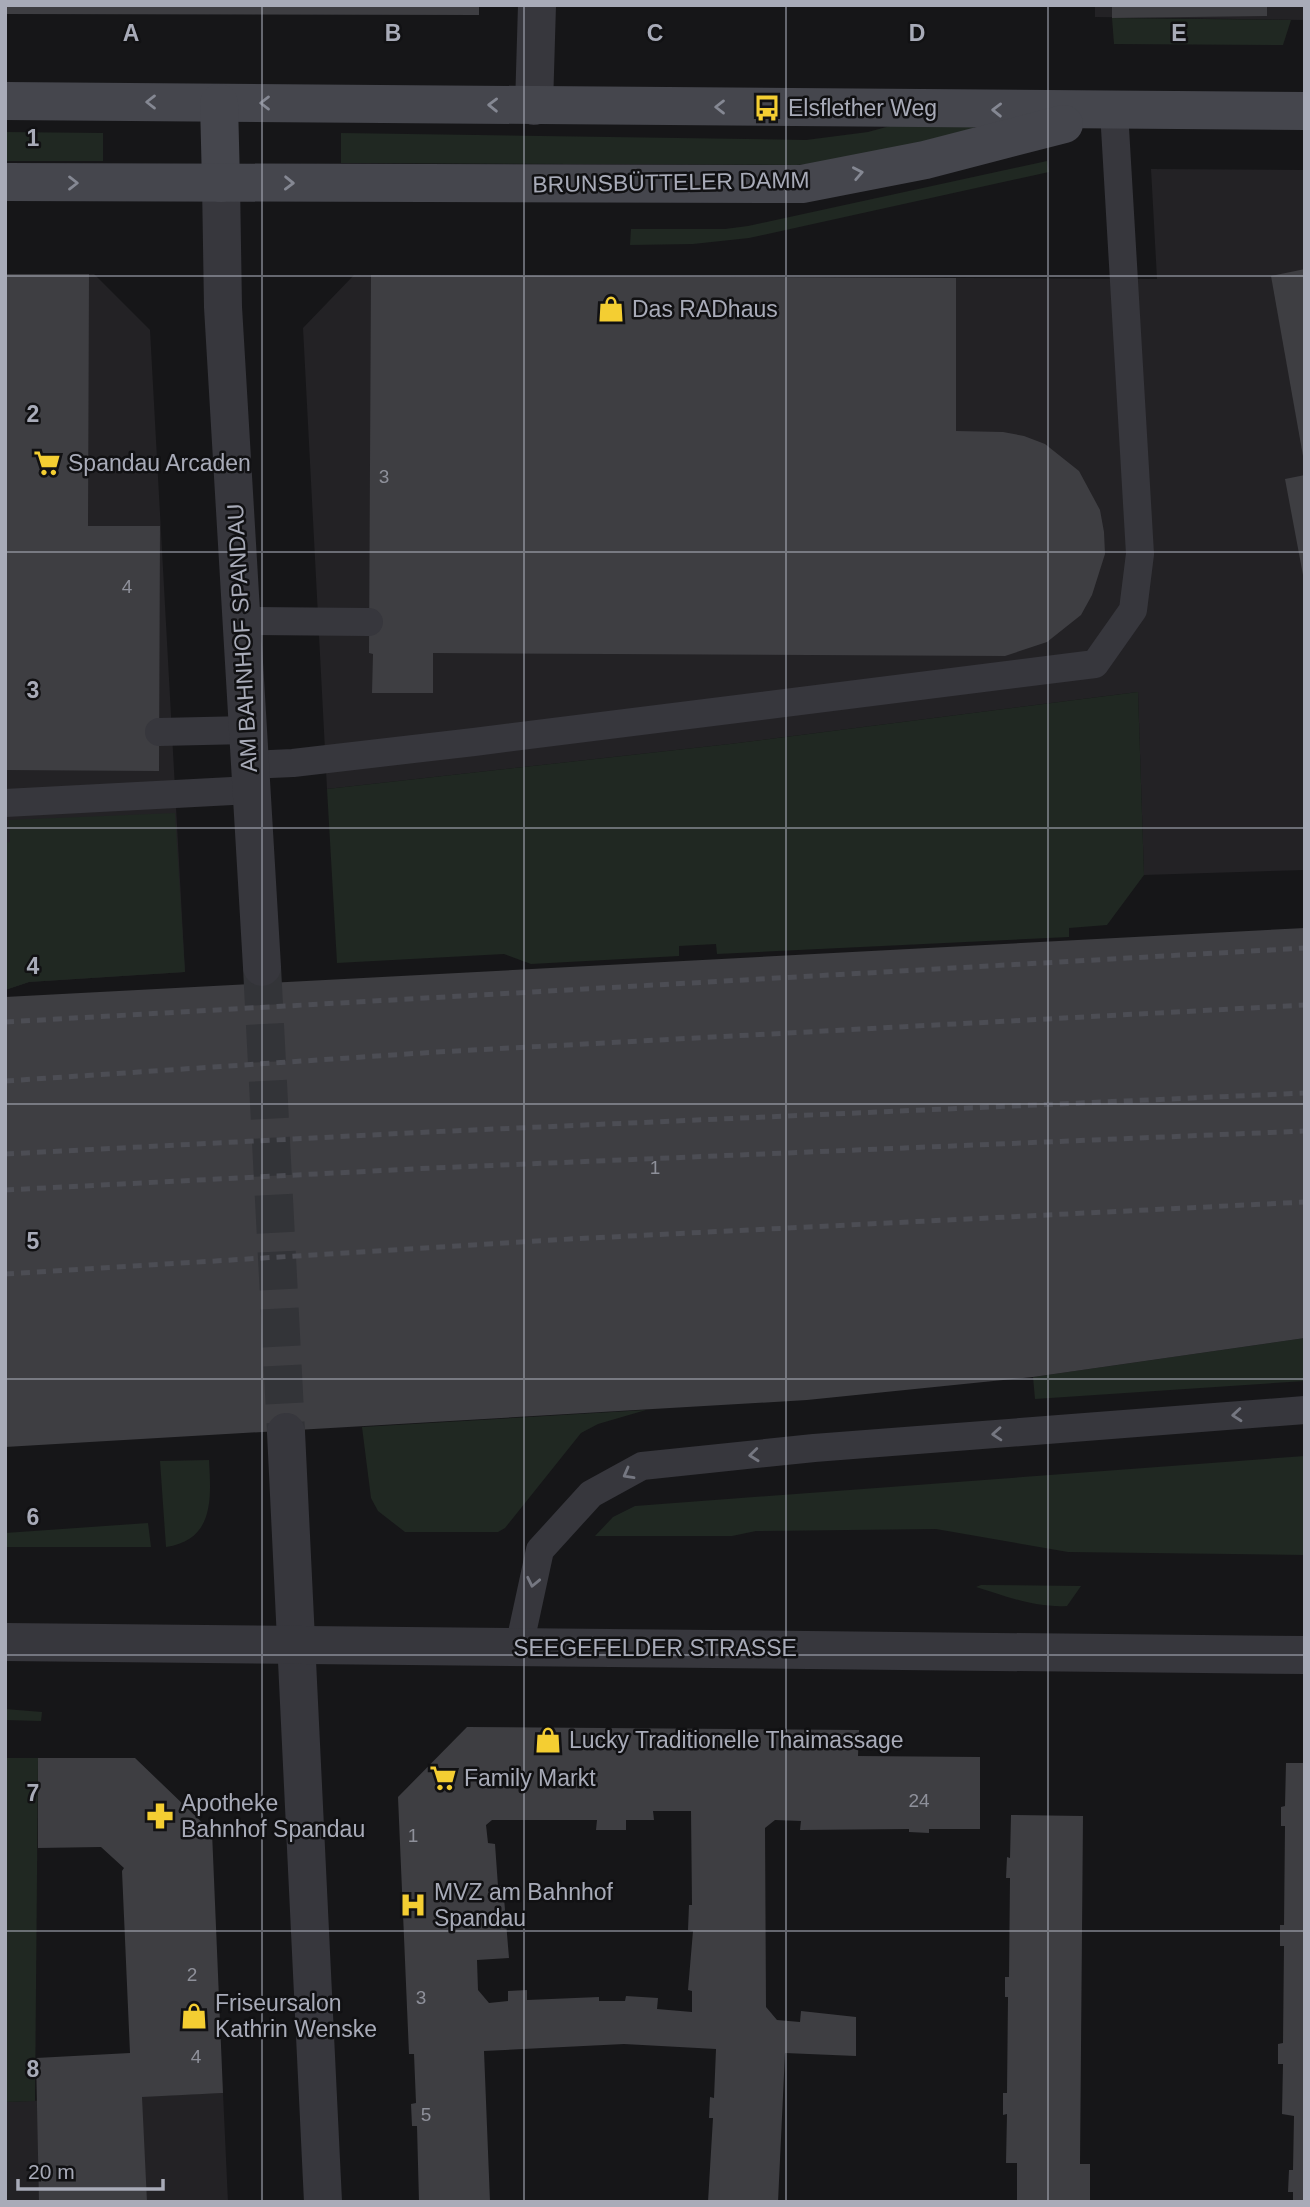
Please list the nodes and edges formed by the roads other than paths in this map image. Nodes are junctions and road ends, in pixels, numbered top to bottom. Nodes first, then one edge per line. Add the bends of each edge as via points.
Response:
1 (537, 5) edge
2 (5, 101) edge
3 (219, 103) junction
4 (534, 106) junction
5 (1114, 111) junction
6 (1305, 111) edge
7 (5, 182) edge
8 (221, 183) junction
9 (242, 621) junction
10 (369, 622) dead end
11 (159, 732) dead end
12 (250, 761) junction
13 (5, 803) edge
14 (262, 967) tunnel mouth
15 (1305, 1410) edge
16 (286, 1432) tunnel mouth
17 (5, 1642) edge
18 (298, 1645) junction
19 (519, 1647) junction
20 (1305, 1655) edge
21 (323, 2202) edge

1 - 4 street
3 -> 2 main road, BRUNSBÜTTELER DAMM
4 -> 3 main road, BRUNSBÜTTELER DAMM
3 - 8 main road
5 -> 4 main road, BRUNSBÜTTELER DAMM
5 - 6 main road, BRUNSBÜTTELER DAMM
8 -> 5 main road, BRUNSBÜTTELER DAMM via 802,184 925,160
5 - 12 lane via 1140,554 1133,610 1095,664 488,741 293,763
7 -> 8 main road, BRUNSBÜTTELER DAMM
8 - 9 street, AM BAHNHOF SPANDAU via 223,307
9 - 10 lane
9 - 12 street, AM BAHNHOF SPANDAU
11 - 12 lane
12 - 13 lane
12 - 14 street, AM BAHNHOF SPANDAU
15 -> 19 lane via 642,1466 591,1494 540,1550
16 - 18 street
17 - 18 street, SEEGEFELDER STRASSE
18 - 19 street, SEEGEFELDER STRASSE
18 - 21 street
19 - 20 street, SEEGEFELDER STRASSE

